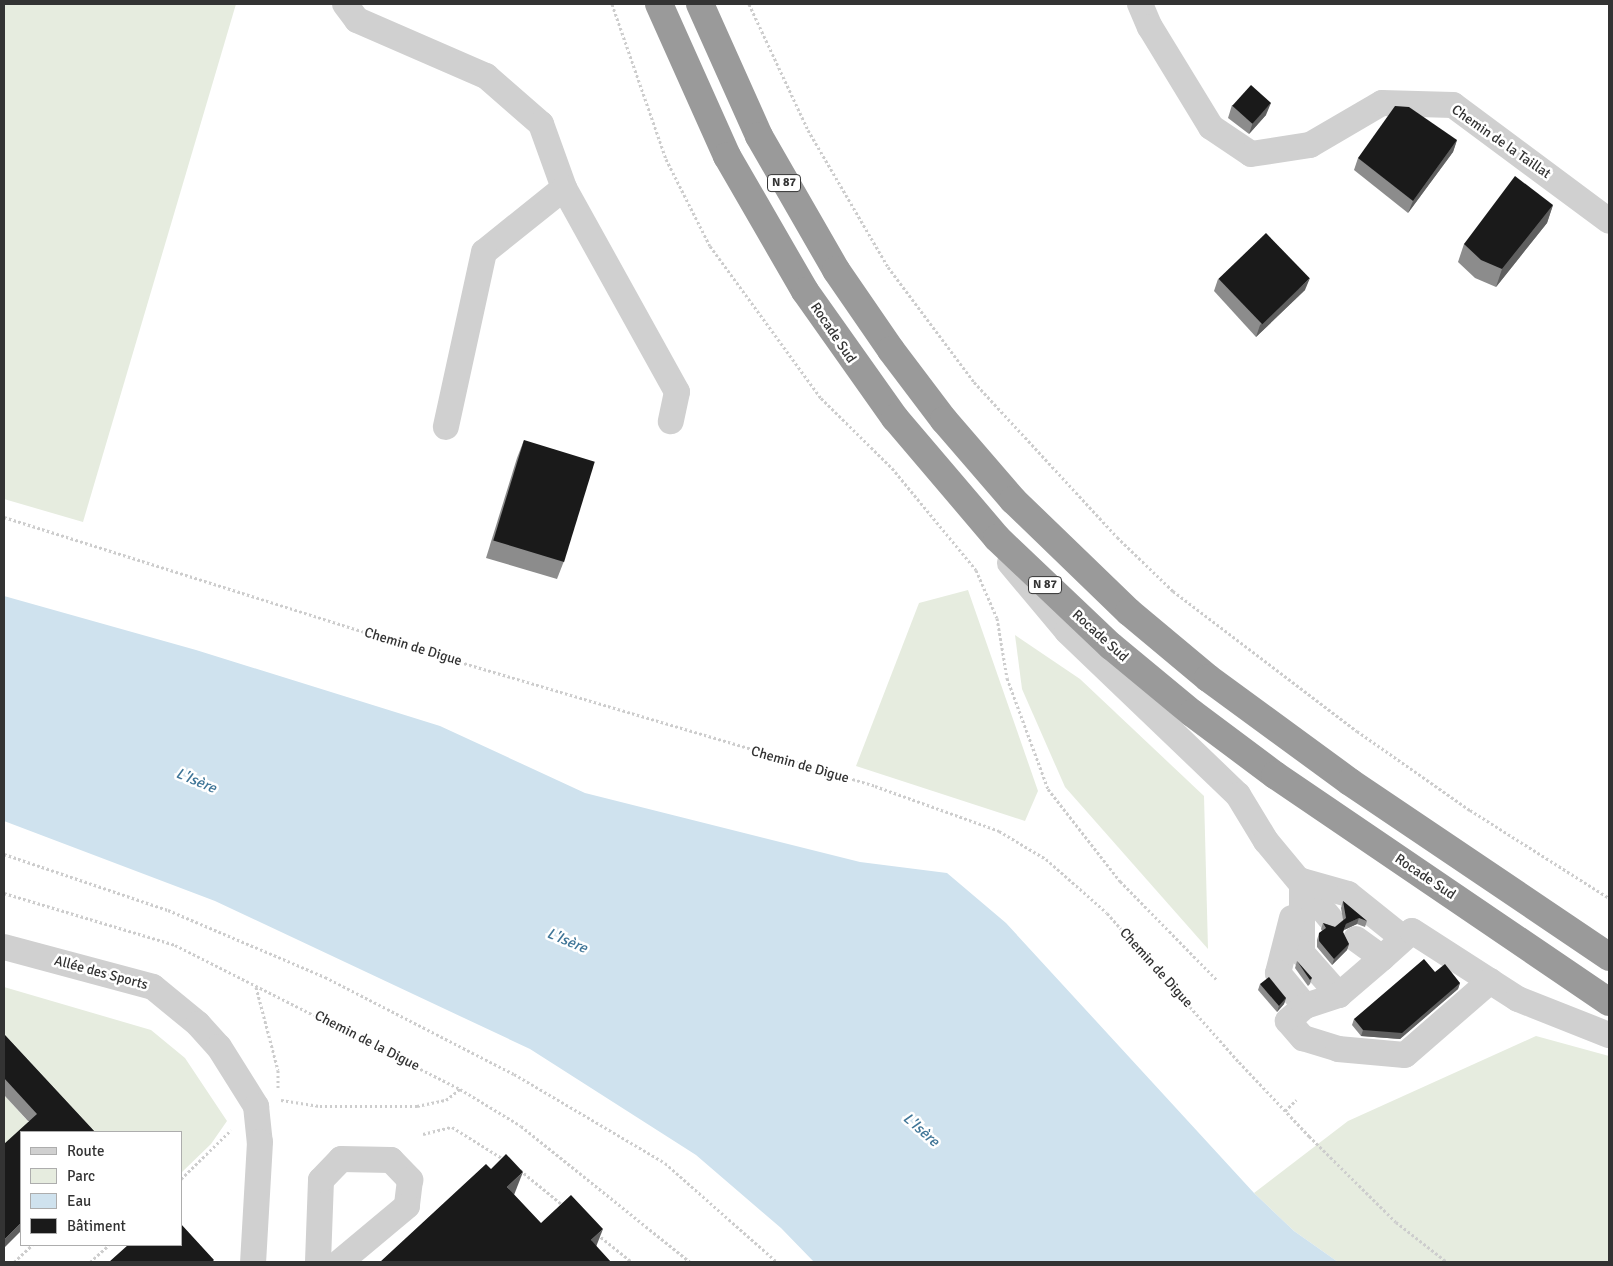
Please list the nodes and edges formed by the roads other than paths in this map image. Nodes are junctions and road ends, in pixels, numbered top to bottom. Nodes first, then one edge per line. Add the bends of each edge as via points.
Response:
1 (345, 4) edge
2 (660, 4) edge
3 (700, 4) edge
4 (1140, 4) edge
5 (564, 188) junction
6 (1609, 222) edge
7 (672, 421) dead end
8 (446, 427) dead end
9 (959, 497) junction
10 (1302, 881) junction
11 (1330, 918) dead end
12 (1404, 938) junction
13 (1356, 939) dead end
14 (4, 947) edge
15 (1609, 957) edge
16 (1382, 958) junction
17 (1490, 981) junction
18 (1339, 995) junction
19 (1609, 1002) edge
20 (1305, 1006) junction
21 (1609, 1035) edge
22 (253, 1262) edge
23 (318, 1262) edge
24 (340, 1262) edge

1 - 5 street via 357,20 486,76 541,124
2 - 9 highway, Rocade Sud / N 87 via 727,156 777,246 862,376
3 - 15 highway, N 87 via 759,136 836,270 926,397 1013,500 1128,612 1208,678 1342,776
4 - 6 street, Chemin de la Taillat via 1150,27 1211,127 1251,154 1310,145 1382,103 1453,105
5 - 7 street via 677,392
5 - 8 street via 484,252
9 - 10 street via 1068,631 1238,795 1266,841
9 - 19 highway, Rocade Sud / N 87 via 1073,612 1158,687 1283,780
10 - 11 street
10 - 12 street via 1348,894
10 - 18 street via 1302,953
10 - 20 street via 1278,973
12 - 16 street
12 - 17 street via 1412,931
13 - 16 street
14 - 22 street, Allée des Sports via 154,987 198,1024 262,1101
16 - 18 street
17 - 20 street via 1405,1054 1338,1049 1303,1038 1288,1021
17 - 21 street via 1518,998
18 - 20 street
23 - 24 street via 321,1180 341,1159 391,1160 410,1180 407,1206

